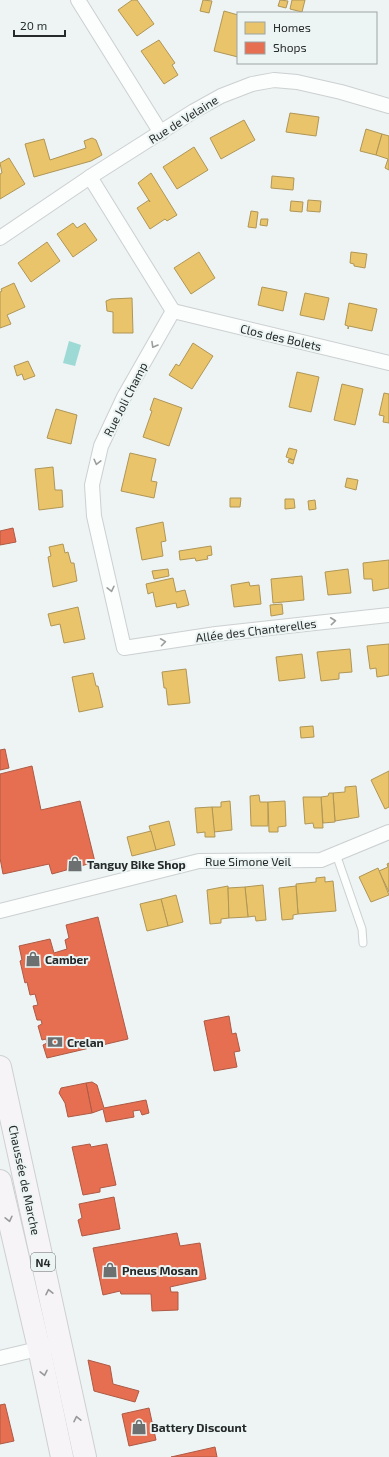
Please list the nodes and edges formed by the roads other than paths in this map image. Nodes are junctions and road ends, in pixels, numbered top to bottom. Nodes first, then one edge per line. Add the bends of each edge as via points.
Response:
1 (78, 0) edge
2 (389, 106) edge
3 (161, 133) junction
4 (90, 176) junction
5 (0, 238) edge
6 (173, 311) junction
7 (389, 363) edge
8 (389, 615) edge
9 (124, 648) joint
10 (389, 832) edge
11 (336, 854) junction
12 (0, 911) edge
13 (363, 943) dead end
14 (0, 1068) edge
15 (5, 1112) edge
16 (0, 1181) edge
17 (60, 1344) junction
18 (39, 1348) junction
19 (0, 1358) edge
20 (62, 1457) edge
21 (85, 1457) edge

1 - 3 street
2 - 3 street, Rue de Velaine via 298,82 274,80 252,84 221,96
3 - 4 street, Rue de Velaine
4 - 5 street, Rue de Velaine
4 - 6 street
6 - 7 street, Clos des Bolets
6 -> 9 street, Rue Joli Champ via 124,397 101,446 92,485 94,516
9 -> 8 street, Allée des Chanterelles via 216,634
10 - 11 street, Rue Simone Veil
11 - 12 street, Rue Simone Veil via 321,860 199,861
11 - 13 lane via 362,929
14 - 15 main road, Chaussée de Marche / N4
17 -> 15 main road, Chaussée de Marche / N4
16 -> 18 main road, Chaussée de Marche / N4
17 - 18 street
21 -> 17 main road, Chaussée de Marche / N4
18 - 19 street
18 -> 20 main road, Chaussée de Marche / N4

